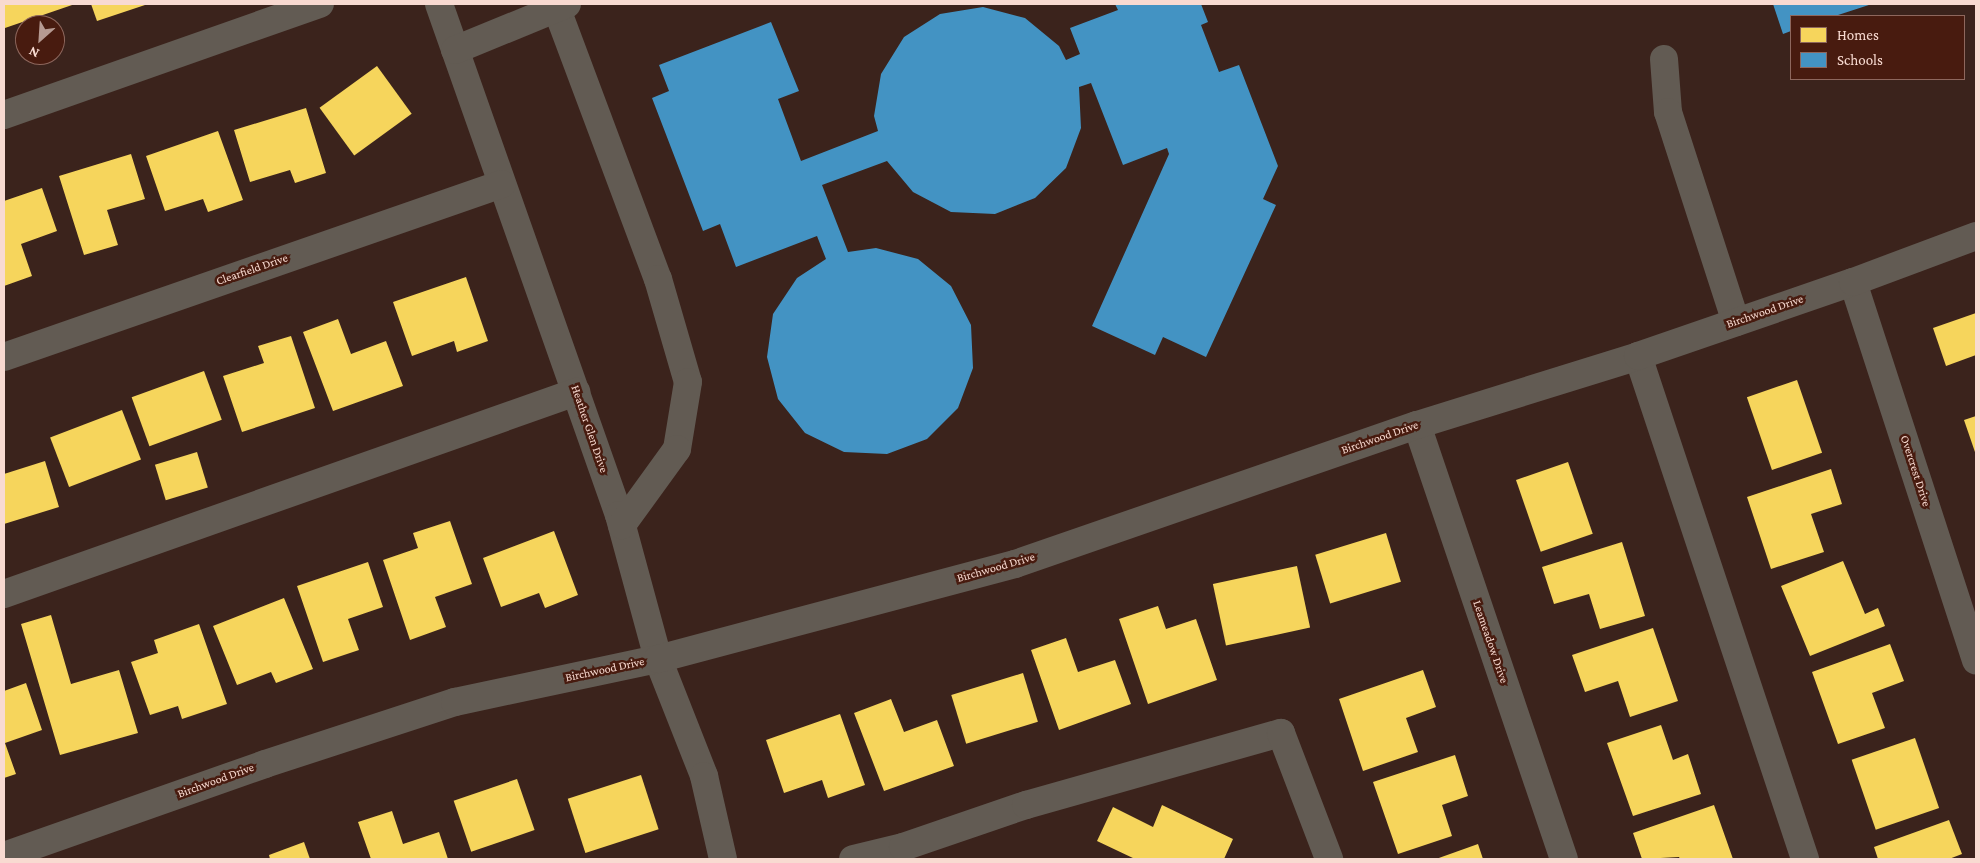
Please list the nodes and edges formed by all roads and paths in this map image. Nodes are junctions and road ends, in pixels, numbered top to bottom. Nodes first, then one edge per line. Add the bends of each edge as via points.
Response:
1 (320, 4) edge
2 (439, 4) edge
3 (559, 5) edge
4 (455, 50) junction
5 (1664, 58) dead end
6 (4, 115) edge
7 (502, 184) junction
8 (1976, 236) edge
9 (1853, 282) junction
10 (1736, 322) junction
11 (1638, 356) junction
12 (4, 357) edge
13 (576, 392) junction
14 (1417, 425) junction
15 (622, 525) junction
16 (4, 594) edge
17 (658, 659) junction
18 (1976, 660) edge
19 (4, 856) edge
20 (723, 859) edge
21 (852, 859) edge
22 (1329, 859) edge
23 (1564, 859) edge
24 (1805, 859) edge

1 - 6 street
2 - 4 street, Heather Glen Drive
3 - 4 street
3 - 15 street via 658,279 688,382 677,449
4 - 7 street, Heather Glen Drive
5 - 10 street via 1668,112
7 - 12 street, Clearfield Drive
7 - 13 street, Heather Glen Drive
8 - 9 street, Birchwood Drive
9 - 10 street, Birchwood Drive
9 - 18 street, Overcrest Drive
10 - 11 street, Birchwood Drive
11 - 14 street, Birchwood Drive
11 - 24 street
13 - 15 street, Heather Glen Drive
13 - 16 street
14 - 17 street, Birchwood Drive via 1015,564
14 - 23 street, Leameadow Drive
15 - 17 street, Heather Glen Drive
17 - 19 street, Birchwood Drive via 455,702 265,764
17 - 20 street, Heather Glen Drive via 704,776
21 - 22 street via 903,847 1026,805 1281,733

